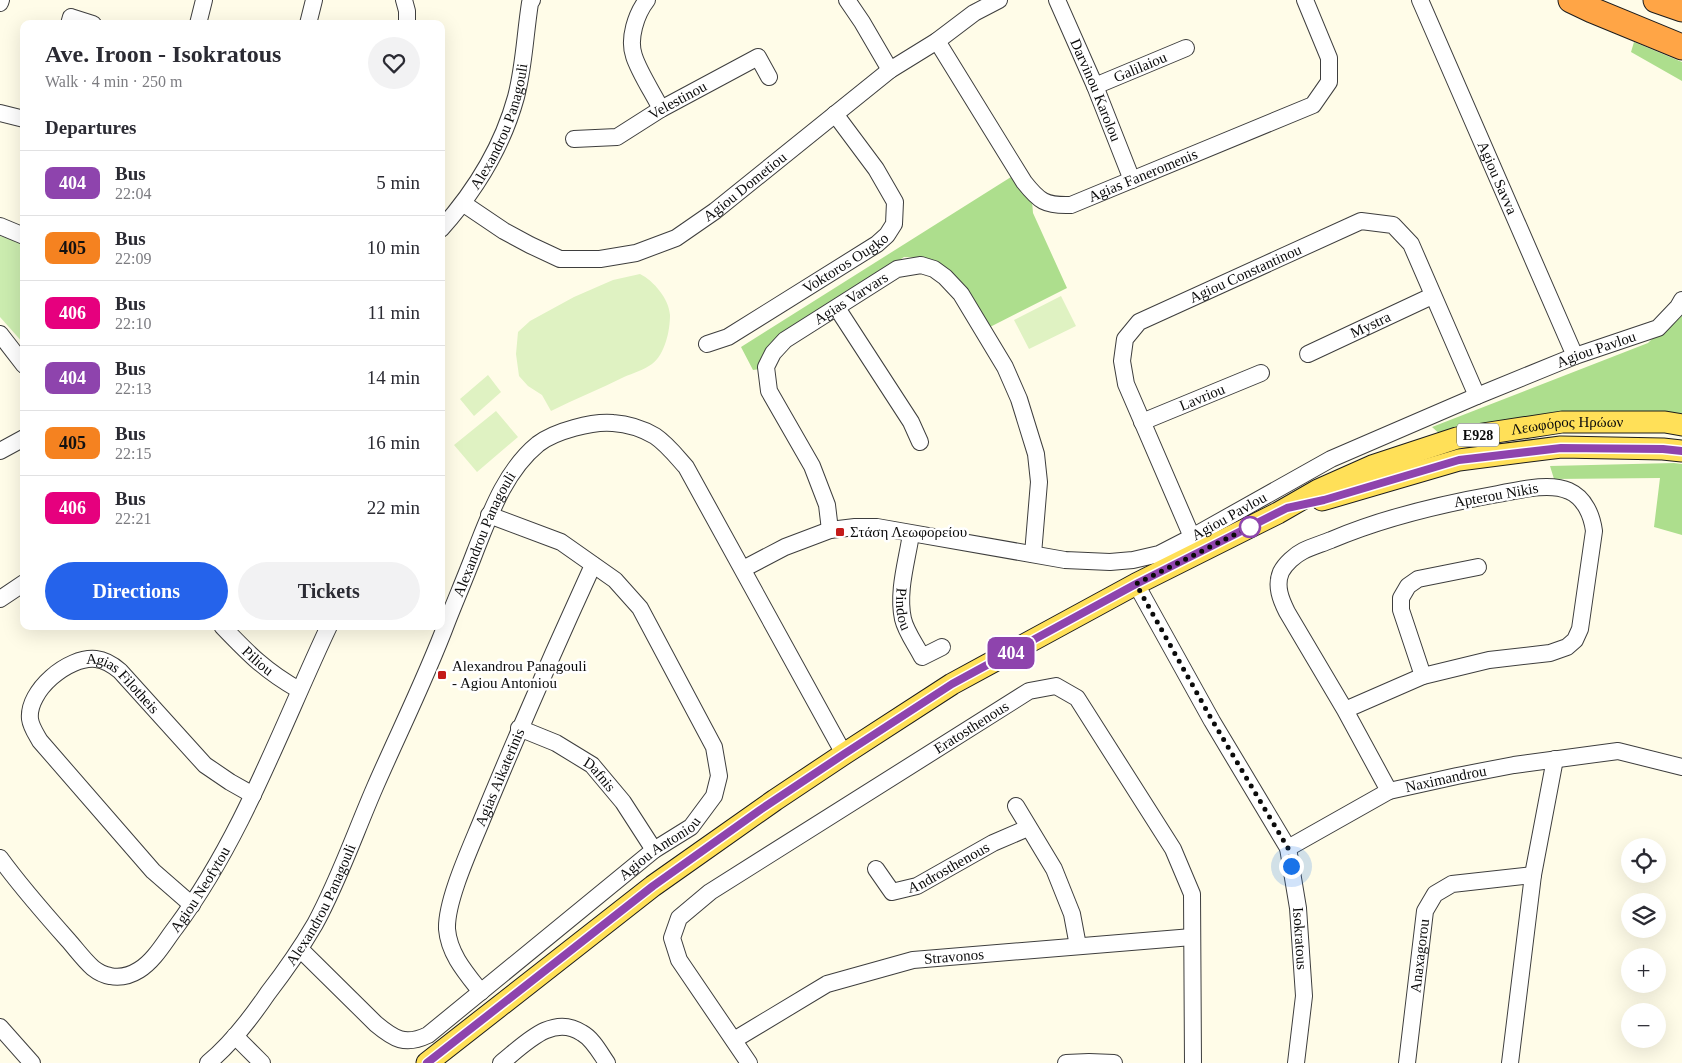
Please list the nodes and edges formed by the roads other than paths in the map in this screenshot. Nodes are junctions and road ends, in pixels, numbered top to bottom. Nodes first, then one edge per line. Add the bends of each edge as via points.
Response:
1 (204, 0) edge
2 (314, 0) edge
3 (404, 0) edge
4 (519, 0) edge
5 (532, 0) edge
6 (647, 0) edge
7 (847, 0) edge
8 (999, 0) edge
9 (1057, 0) edge
10 (1305, 0) edge
11 (1420, 0) edge
12 (1572, 0) edge
13 (1599, 0) edge
14 (1656, 0) edge
15 (1682, 9) edge
16 (70, 20) edge
17 (80, 20) edge
18 (199, 20) edge
19 (309, 20) edge
20 (407, 20) edge
21 (1682, 30) edge
22 (524, 41) junction
23 (937, 41) junction
24 (1682, 47) edge
25 (1186, 48) dead end
26 (890, 70) junction
27 (769, 76) dead end
28 (1095, 86) junction
29 (661, 109) junction
30 (0, 113) edge
31 (835, 114) junction
32 (20, 118) edge
33 (574, 139) dead end
34 (1132, 180) junction
35 (464, 204) junction
36 (445, 225) edge
37 (0, 226) edge
38 (20, 234) edge
39 (1432, 296) junction
40 (1682, 300) edge
41 (837, 308) junction
42 (0, 334) edge
43 (707, 344) dead end
44 (1308, 354) dead end
45 (1575, 356) junction
46 (20, 360) edge
47 (1262, 373) dead end
48 (1477, 396) junction
49 (1142, 422) junction
50 (1682, 424) edge
51 (20, 440) edge
52 (920, 442) dead end
53 (0, 450) edge
54 (1682, 451) edge
55 (1287, 508) junction
56 (489, 515) junction
57 (830, 530) junction
58 (911, 534) junction
59 (1192, 537) junction
60 (1033, 554) junction
61 (593, 564) junction
62 (1478, 567) dead end
63 (743, 569) junction
64 (1136, 584) junction
65 (20, 586) edge
66 (0, 599) edge
67 (445, 616) edge
68 (226, 630) edge
69 (327, 630) edge
70 (439, 630) edge
71 (942, 647) dead end
72 (1423, 676) junction
73 (299, 690) junction
74 (1345, 710) junction
75 (520, 728) junction
76 (844, 754) junction
77 (1555, 759) junction
78 (1682, 767) edge
79 (1389, 791) junction
80 (253, 795) junction
81 (1016, 806) dead end
82 (1028, 828) junction
83 (1288, 848) junction
84 (654, 850) junction
85 (0, 858) edge
86 (876, 869) dead end
87 (1533, 875) junction
88 (192, 905) junction
89 (1192, 937) junction
90 (1078, 946) junction
91 (300, 949) junction
92 (481, 992) junction
93 (0, 1027) edge
94 (235, 1036) junction
95 (734, 1040) junction
96 (32, 1063) edge
97 (208, 1063) edge
98 (262, 1063) edge
99 (427, 1063) edge
100 (501, 1063) edge
101 (607, 1063) edge
102 (749, 1063) edge
103 (1066, 1063) edge
104 (1114, 1063) edge
105 (1193, 1063) edge
106 (1296, 1063) edge
107 (1407, 1063) edge
108 (1510, 1063) edge

1 - 18 street
2 - 19 street
3 - 20 street
4 - 22 street, Alexandrou Panagouli
5 - 22 street, Alexandrou Panagouli
6 - 29 street via 635,23 634,56
7 - 26 street
8 - 23 street, Agiou Dometiou via 974,13
9 - 28 street, Darvinou Karolou
10 - 34 street, Agias Faneromenis via 1329,58 1329,82 1313,105
11 - 45 street, Agiou Savva
12 - 24 highway
13 - 21 highway
14 - 15 highway
16 - 17 street via 71,17
22 - 35 street, Alexandrou Panagouli via 524,59 506,127 486,169
23 - 26 street, Agiou Dometiou
23 - 34 street, Agias Faneromenis via 1037,198 1055,205 1071,205
25 - 28 street, Galilaiou
26 - 31 street, Agiou Dometiou
27 - 29 street, Velestinou via 758,57
28 - 34 street, Darvinou Karolou
29 - 33 street, Velestinou via 617,137
30 - 32 street
31 - 35 street, Agiou Dometiou via 715,211 676,238 636,253 600,259 560,259 504,231
31 - 43 street, Voktoros Ougko via 876,169 894,202 894,224 877,244 728,337
35 - 36 street, Alexandrou Panagouli
37 - 38 street
39 - 44 street, Mystra
39 - 48 street, Agiou Constantinou
39 - 49 street, Agiou Constantinou via 1410,244 1394,225 1361,221 1139,322 1125,339 1122,361 1126,384
40 - 45 street, Agiou Pavlou via 1658,328
41 - 52 street via 911,422
41 - 57 street, Agias Varvars via 785,340 772,354 766,367 768,391 812,466 827,505
41 - 60 street, Agias Varvars via 897,269 921,265 934,269 961,294 1020,399 1036,454 1039,482
42 - 46 street
45 - 48 street, Agiou Pavlou
47 - 49 street, Lavriou
48 - 59 street, Agiou Pavlou via 1331,458
49 - 59 street, Agiou Constantinou
50 - 55 main road, Λεωφόρος Ηρώων / E928 via 1562,422 1457,438 1372,466
51 - 53 street
54 - 55 main road, Λεωφόρος Ηρώων / E928 via 1561,448 1459,460
55 - 64 main road, Λεωφόρος Ηρώων / E928
56 - 61 street, Agiou Antoniou via 561,542
56 - 63 street, Alexandrou Panagouli via 504,485 539,443 580,426 612,422 656,437 672,451 686,467
56 - 67 street, Alexandrou Panagouli
57 - 58 street, Agiou Pavlou via 877,527
57 - 63 street, Agiou Pavlou via 785,547
58 - 60 street, Agiou Pavlou
58 - 71 street, Pindou via 902,591 904,621 922,657
59 - 60 street, Agiou Pavlou via 1159,554 1133,560 1065,560
61 - 75 street, Agias Aikaterinis
61 - 84 street, Agiou Antoniou via 615,580 640,608 714,747 720,776 714,796 691,827
62 - 72 street via 1418,579 1408,586 1401,598 1401,610
63 - 76 street, Alexandrou Panagouli
64 - 76 main road, Λεωφόρος Ηρώων / E928 via 952,684
64 - 83 street, Isokratous
65 - 66 street
68 - 73 street, Piliou via 263,667
69 - 73 street, Agiou Neofytou
70 - 91 street, Alexandrou Panagouli via 340,873
72 - 74 street, Apterou Nikis
72 - 74 street, Apterou Nikis via 1489,660 1550,653 1567,647 1575,640 1580,629 1594,531 1588,509 1580,499 1569,490 1542,486 1475,498 1407,513 1352,531 1302,552 1291,560 1282,572 1280,596
73 - 80 street, Agiou Neofytou
74 - 79 street, Apterou Nikis
75 - 84 street, Dafnis via 556,743 592,765 623,802
75 - 92 street, Agias Aikaterinis via 450,907 447,929 450,945
76 - 99 main road, Λεωφόρος Ηρώων / E928 via 653,886
77 - 78 street, Naximandrou via 1618,751
77 - 79 street, Naximandrou
77 - 87 street
79 - 83 street, Naximandrou
80 - 88 street, Agiou Neofytou
80 - 88 street, Agias Filotheis via 205,765 120,671 108,662 82,660 68,665 36,694 30,720 40,741 153,871
81 - 82 street
82 - 86 street, Androsthenous via 993,843 917,886 892,892
82 - 90 street via 1054,869 1072,914
83 - 106 street, Isokratous via 1298,908 1304,996
84 - 92 street, Agiou Antoniou
85 - 88 street, Agiou Neofytou via 42,912 91,966 111,976 139,970
87 - 107 street, Anaxagorou via 1452,884 1435,894 1425,911
87 - 108 street
89 - 90 street, Stravonos
89 - 95 street, Eratosthenous via 1192,894 1173,849 1077,698 1056,686 1029,691 710,892 679,918 672,938 679,960
89 - 105 street, Eratosthenous
90 - 95 street, Stravonos via 913,960 827,984
91 - 92 street, Agiou Antoniou via 376,1024 396,1038 407,1041 428,1035
91 - 94 street, Alexandrou Panagouli
93 - 96 street
94 - 97 street, Alexandrou Panagouli
94 - 98 street
95 - 102 street, Eratosthenous
100 - 101 street via 543,1030 558,1026 583,1033
103 - 104 street

